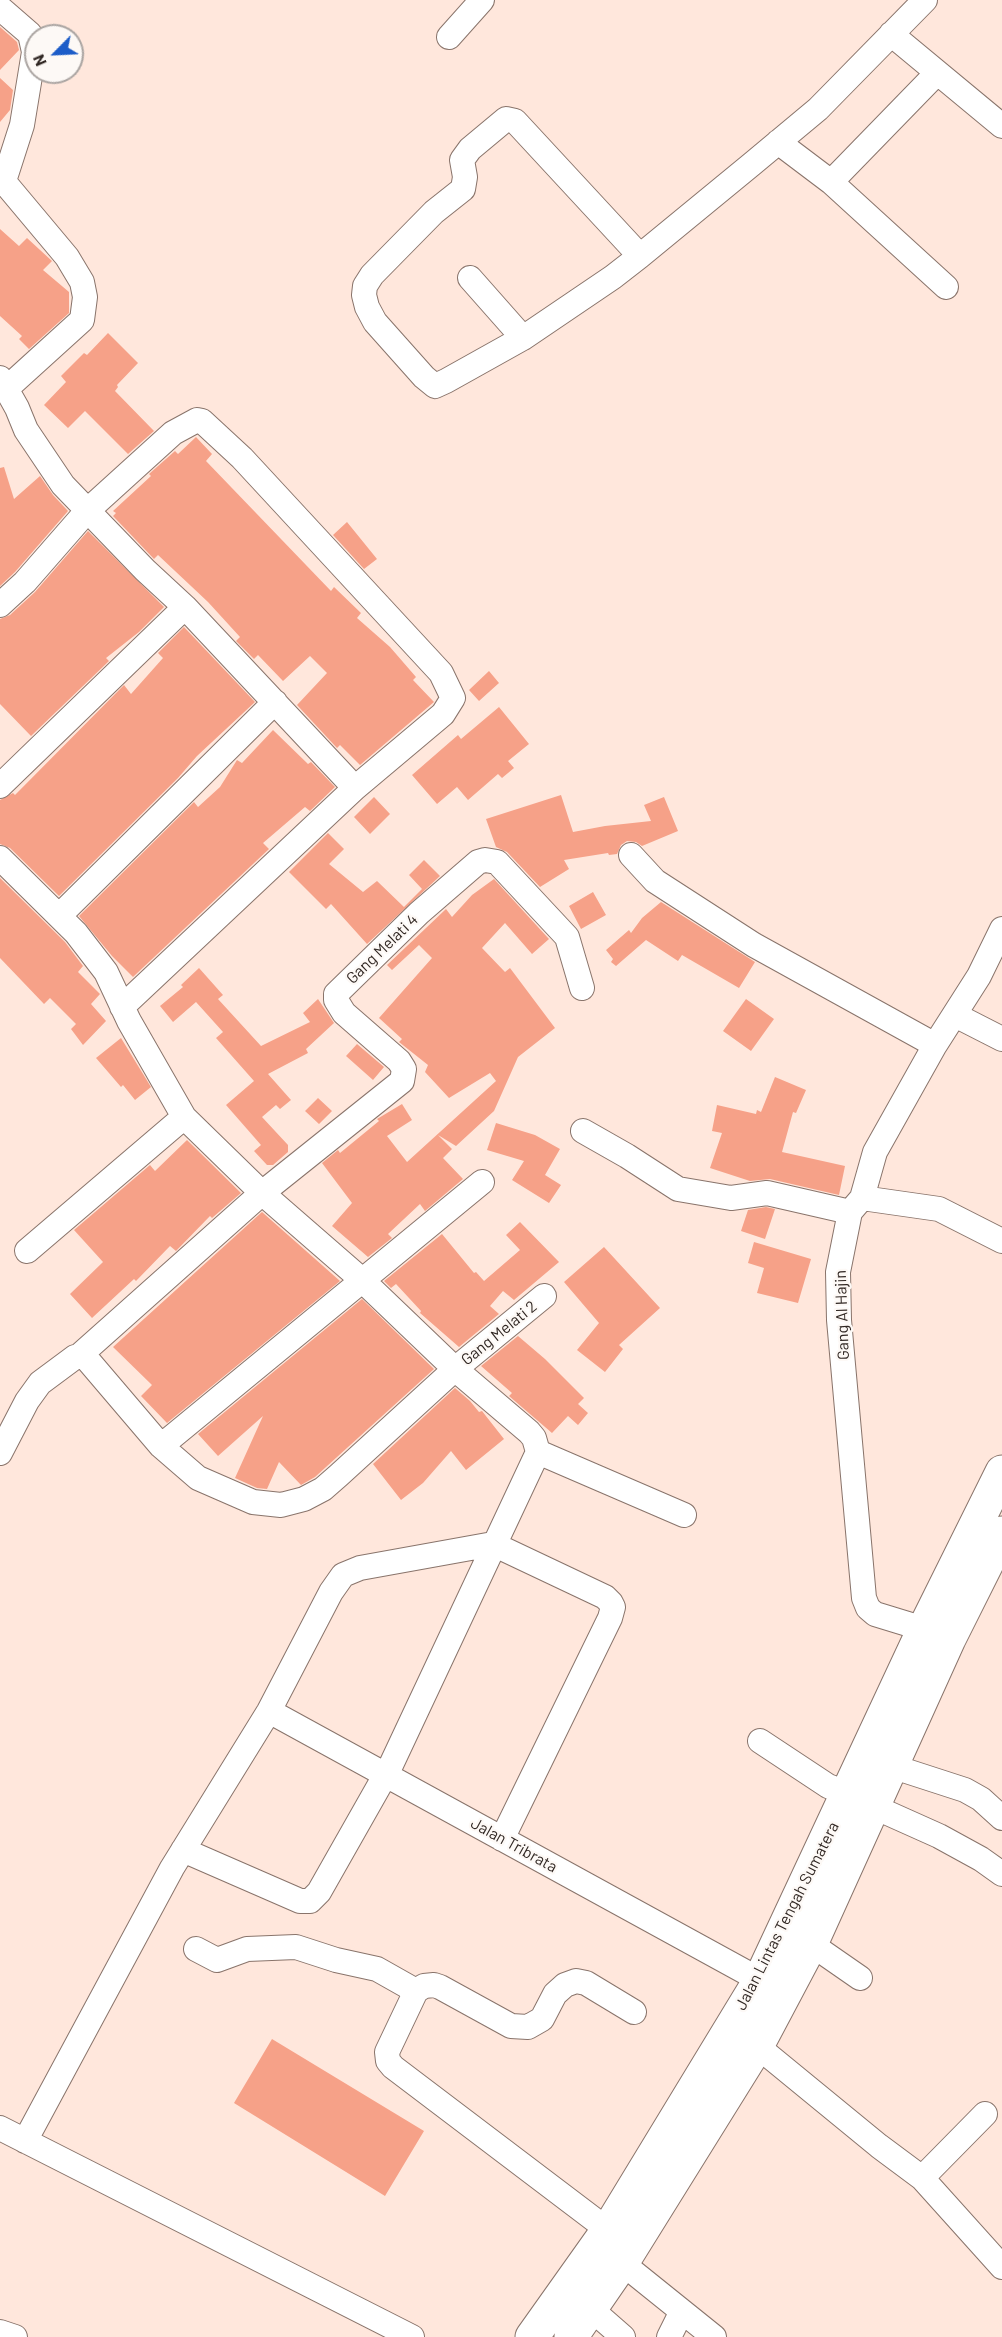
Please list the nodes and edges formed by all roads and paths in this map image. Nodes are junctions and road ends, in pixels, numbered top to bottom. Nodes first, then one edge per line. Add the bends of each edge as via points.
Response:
1 (925, 0) edge
2 (944, 0) edge
3 (478, 2) edge
4 (0, 8) edge
5 (449, 37) dead end
6 (896, 38) junction
7 (937, 73) junction
8 (1002, 126) edge
9 (778, 142) junction
10 (2, 179) edge
11 (831, 183) junction
12 (640, 256) junction
13 (470, 278) dead end
14 (946, 287) dead end
15 (523, 338) junction
16 (4, 383) edge
17 (87, 511) junction
18 (0, 605) edge
19 (185, 607) junction
20 (275, 702) junction
21 (0, 786) edge
22 (355, 788) junction
23 (631, 855) dead end
24 (0, 858) edge
25 (59, 916) junction
26 (1002, 929) edge
27 (582, 988) dead end
28 (122, 1007) junction
29 (955, 1015) junction
30 (1002, 1038) edge
31 (935, 1045) junction
32 (184, 1117) junction
33 (583, 1131) dead end
34 (482, 1182) dead end
35 (262, 1193) junction
36 (856, 1205) junction
37 (1002, 1241) edge
38 (27, 1251) dead end
39 (362, 1280) junction
40 (544, 1296) dead end
41 (77, 1357) junction
42 (455, 1369) junction
43 (161, 1446) junction
44 (538, 1452) junction
45 (0, 1453) edge
46 (999, 1479) edge
47 (684, 1515) dead end
48 (497, 1536) junction
49 (986, 1547) edge
50 (924, 1629) junction
51 (269, 1711) junction
52 (760, 1741) dead end
53 (891, 1766) junction
54 (385, 1775) junction
55 (860, 1800) junction
56 (1002, 1818) edge
57 (502, 1839) junction
58 (183, 1850) junction
59 (1002, 1874) edge
60 (811, 1944) junction
61 (195, 1949) dead end
62 (860, 1978) dead end
63 (759, 1980) junction
64 (416, 1991) junction
65 (634, 2012) dead end
66 (757, 2046) junction
67 (985, 2114) dead end
68 (0, 2128) edge
69 (25, 2141) junction
70 (922, 2178) junction
71 (608, 2230) junction
72 (622, 2263) junction
73 (1002, 2267) edge
74 (591, 2309) junction
75 (681, 2313) junction
76 (0, 2332) edge
77 (15, 2337) edge
78 (412, 2337) edge
79 (532, 2337) edge
80 (571, 2337) edge
81 (623, 2337) edge
82 (669, 2337) edge
83 (714, 2337) edge

1 - 6 street
2 - 6 street
3 - 5 street
4 - 10 street via 30,34 34,52 22,124
6 - 7 street
6 - 9 street
7 - 8 street
7 - 11 street
9 - 11 street
9 - 12 street
10 - 16 street via 67,257 82,282 85,297 81,320
11 - 14 street
12 - 15 street
12 - 15 street via 515,121 506,119 462,160 463,189 372,274 364,295 375,322 435,386
13 - 15 street
16 - 17 street via 36,446
17 - 18 street
17 - 19 street
17 - 22 street via 192,420 202,421 242,458 441,673 451,689 453,698 443,714
19 - 20 street
19 - 21 street
20 - 22 street
20 - 25 street
22 - 28 street
23 - 31 street via 655,881 754,945
24 - 25 street
25 - 28 street via 106,972
26 - 29 street, Gang Al Hajin
27 - 35 street, Gang Melati 4 via 567,937 497,862 485,860 474,866 419,912 336,994 344,1013 399,1061 404,1070 402,1081
28 - 32 street
29 - 30 street
29 - 31 street, Gang Al Hajin
31 - 36 street, Gang Al Hajin via 875,1152
32 - 35 street
32 - 38 street
33 - 36 street via 678,1189 731,1198 767,1193
34 - 39 street
35 - 39 street
35 - 41 street
36 - 37 street via 939,1209
36 - 50 street, Gang Al Hajin via 838,1272 864,1598 875,1614
39 - 42 street
39 - 43 street
40 - 42 street, Gang Melati 2
41 - 43 street, Gang Melati 2 via 86,1358
41 - 45 street via 40,1383
42 - 43 street, Gang Melati 2 via 323,1489 304,1499 281,1505 253,1502 198,1478
42 - 44 street via 529,1432
44 - 47 street
44 - 48 street
46 - 49 highway, Jalan Lintas Tengah Sumatera
48 - 51 street via 343,1575
48 - 54 street
48 - 57 street via 605,1597 613,1607
49 - 50 highway, Jalan Lintas Tengah Sumatera
49 - 53 highway, Jalan Lintas Tengah Sumatera
50 - 55 highway, Jalan Lintas Tengah Sumatera
51 - 54 street, Jalan Tribrata
51 - 58 street
52 - 55 street via 828,1786
53 - 55 highway, Jalan Lintas Tengah Sumatera
53 - 56 street via 965,1790
54 - 57 street, Jalan Tribrata
54 - 58 street via 319,1892 310,1901
55 - 59 street via 939,1836
55 - 60 highway, Jalan Lintas Tengah Sumatera
55 - 63 highway, Jalan Lintas Tengah Sumatera
57 - 63 street, Jalan Tribrata
58 - 69 street
60 - 62 street
60 - 66 highway, Jalan Lintas Tengah Sumatera
61 - 64 street via 217,1960 247,1950 296,1947 376,1969
63 - 71 highway, Jalan Lintas Tengah Sumatera
64 - 65 street via 424,1986 441,1987 511,2026 528,2027 542,2019 555,1994 576,1981
64 - 71 street via 387,2052 389,2063
66 - 70 street
66 - 72 highway, Jalan Lintas Tengah Sumatera
67 - 70 street
68 - 69 street
69 - 78 street
70 - 73 street
71 - 79 highway, Jalan Lintas Tengah Sumatera
72 - 74 highway, Jalan Lintas Tengah Sumatera
72 - 75 street
74 - 80 highway, Jalan Lintas Tengah Sumatera
74 - 81 street
75 - 82 street
75 - 83 street
76 - 77 street

